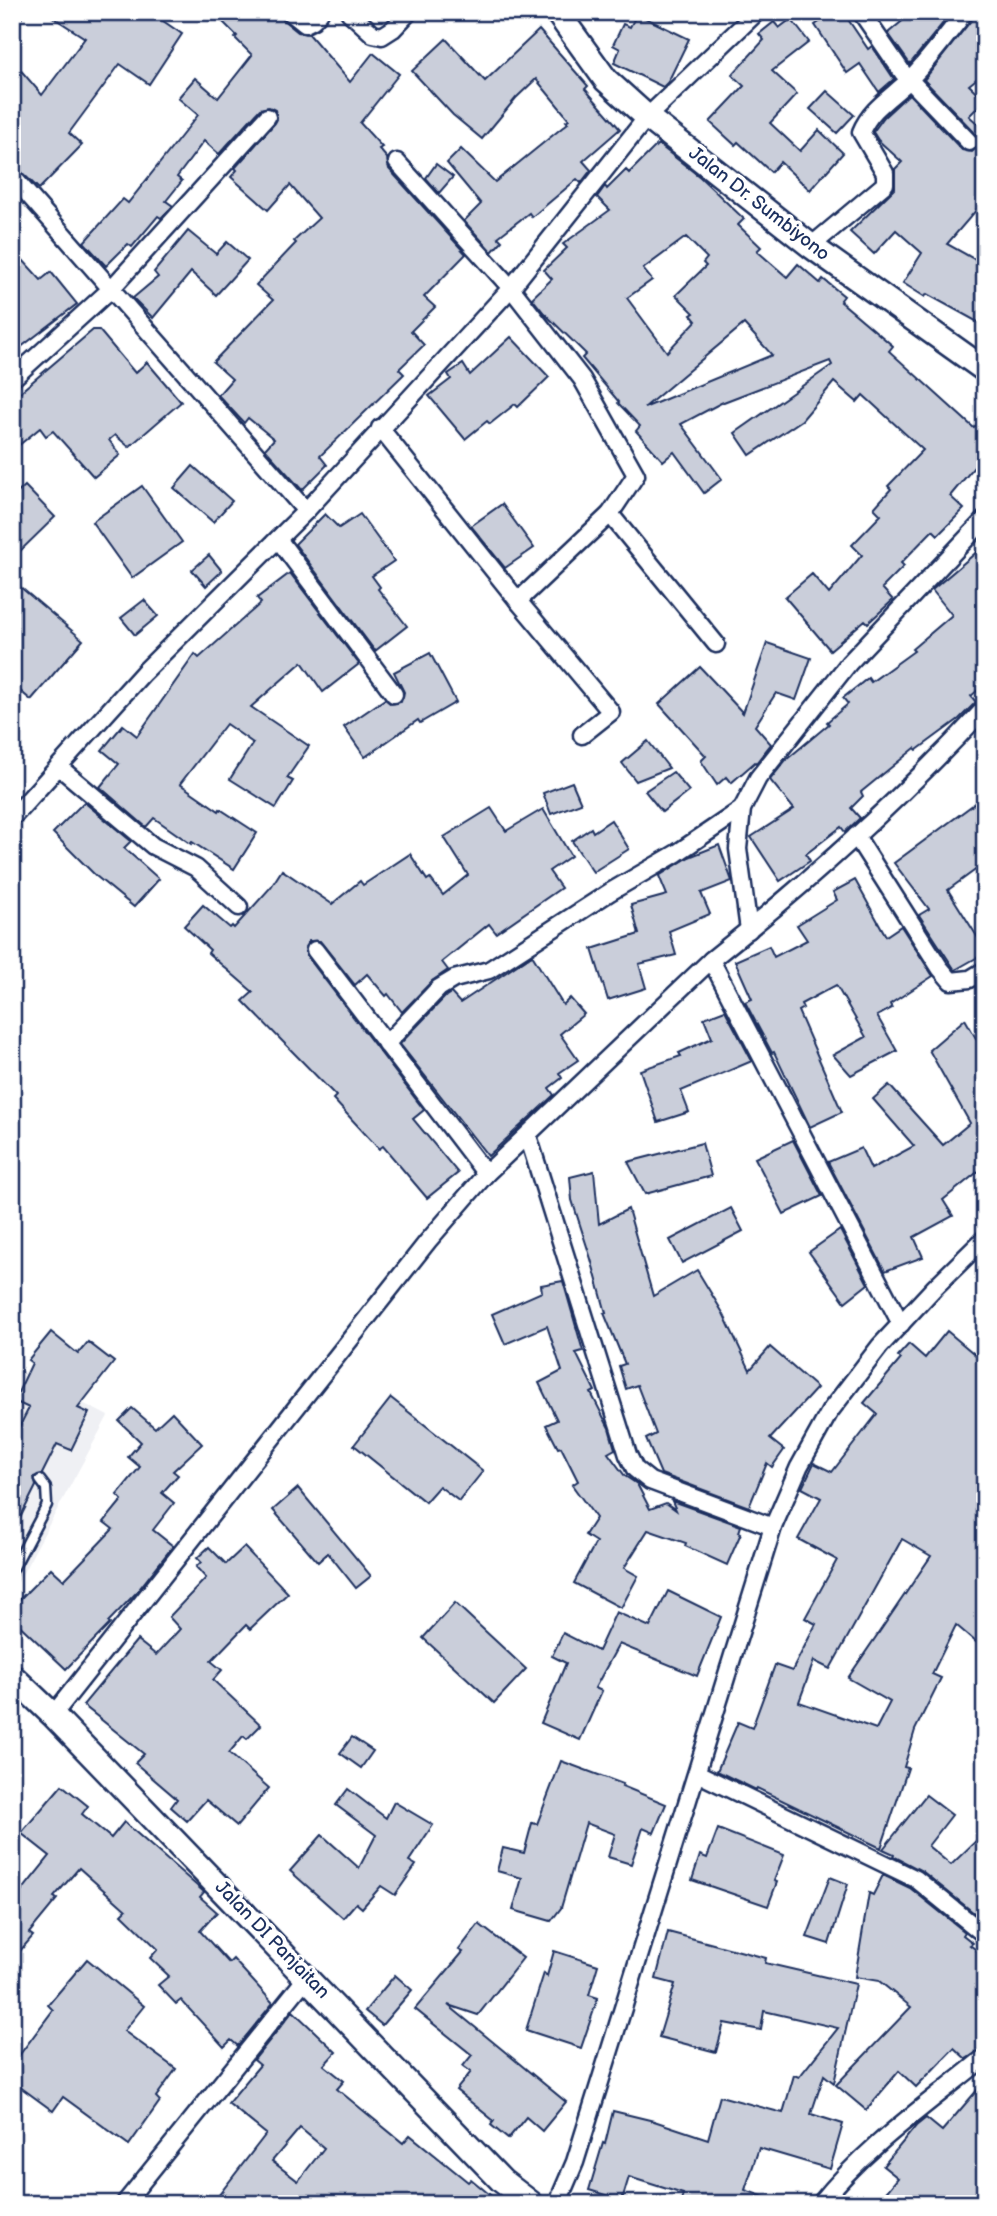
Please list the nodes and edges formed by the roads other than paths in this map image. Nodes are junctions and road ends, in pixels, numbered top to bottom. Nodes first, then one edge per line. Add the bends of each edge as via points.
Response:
1 (290, 12) edge
2 (320, 12) edge
3 (349, 12) edge
4 (409, 12) edge
5 (557, 12) edge
6 (757, 12) edge
7 (862, 12) edge
8 (965, 12) edge
9 (909, 80) junction
10 (267, 117) dead end
11 (647, 117) junction
12 (970, 142) dead end
13 (397, 162) dead end
14 (12, 176) edge
15 (811, 246) junction
16 (512, 288) junction
17 (111, 289) junction
18 (985, 370) edge
19 (12, 379) edge
20 (380, 428) junction
21 (306, 511) junction
22 (610, 514) junction
23 (985, 519) edge
24 (278, 539) junction
25 (518, 601) junction
26 (716, 644) dead end
27 (394, 695) dead end
28 (985, 708) edge
29 (582, 735) dead end
30 (59, 767) junction
31 (741, 809) junction
32 (12, 818) edge
33 (856, 836) junction
34 (239, 907) dead end
35 (749, 930) junction
36 (315, 950) dead end
37 (711, 960) junction
38 (985, 970) edge
39 (386, 1044) junction
40 (528, 1136) junction
41 (486, 1174) junction
42 (985, 1238) edge
43 (901, 1324) junction
44 (40, 1480) dead end
45 (773, 1527) junction
46 (12, 1571) edge
47 (12, 1676) edge
48 (53, 1714) junction
49 (697, 1773) junction
50 (985, 1935) edge
51 (307, 1977) junction
52 (985, 2057) edge
53 (124, 2204) edge
54 (532, 2204) edge
55 (556, 2204) edge
56 (820, 2204) edge

1 - 2 street via 305,24
3 - 4 street via 373,34 382,36
5 - 11 street, Jalan Dr. Sumbiyono via 606,80
6 - 11 street
7 - 9 street
8 - 9 street
9 - 12 street
9 - 15 street via 876,109 861,132 885,173 885,184
10 - 17 street
11 - 15 street, Jalan Dr. Sumbiyono
11 - 16 street
13 - 16 street
14 - 17 street
15 - 18 street, Jalan Dr. Sumbiyono
16 - 20 street
16 - 22 street via 582,379 636,475
17 - 19 street
17 - 21 street
20 - 21 street
20 - 25 street
21 - 24 street
22 - 25 street
22 - 26 street
23 - 31 street via 849,663 758,778
24 - 27 street
24 - 30 street via 143,673
25 - 29 street via 611,712
28 - 33 street
30 - 32 street
30 - 34 street via 153,846 196,868
31 - 35 street via 738,849
31 - 39 street via 489,970 453,979 439,988
33 - 35 street
33 - 38 street via 951,981 970,979
35 - 37 street
36 - 39 street
37 - 40 street
37 - 43 street
39 - 41 street
40 - 41 street
40 - 45 street via 635,1469 650,1481
41 - 48 street
42 - 43 street
43 - 45 street via 830,1410
44 - 46 lane via 46,1488 47,1504
45 - 49 street
47 - 48 street, Jalan DI Panjaitan
48 - 51 street, Jalan DI Panjaitan
49 - 50 street via 916,1879
49 - 55 street via 575,2162
51 - 53 street
51 - 54 street, Jalan DI Panjaitan via 502,2181
52 - 56 street via 879,2143

